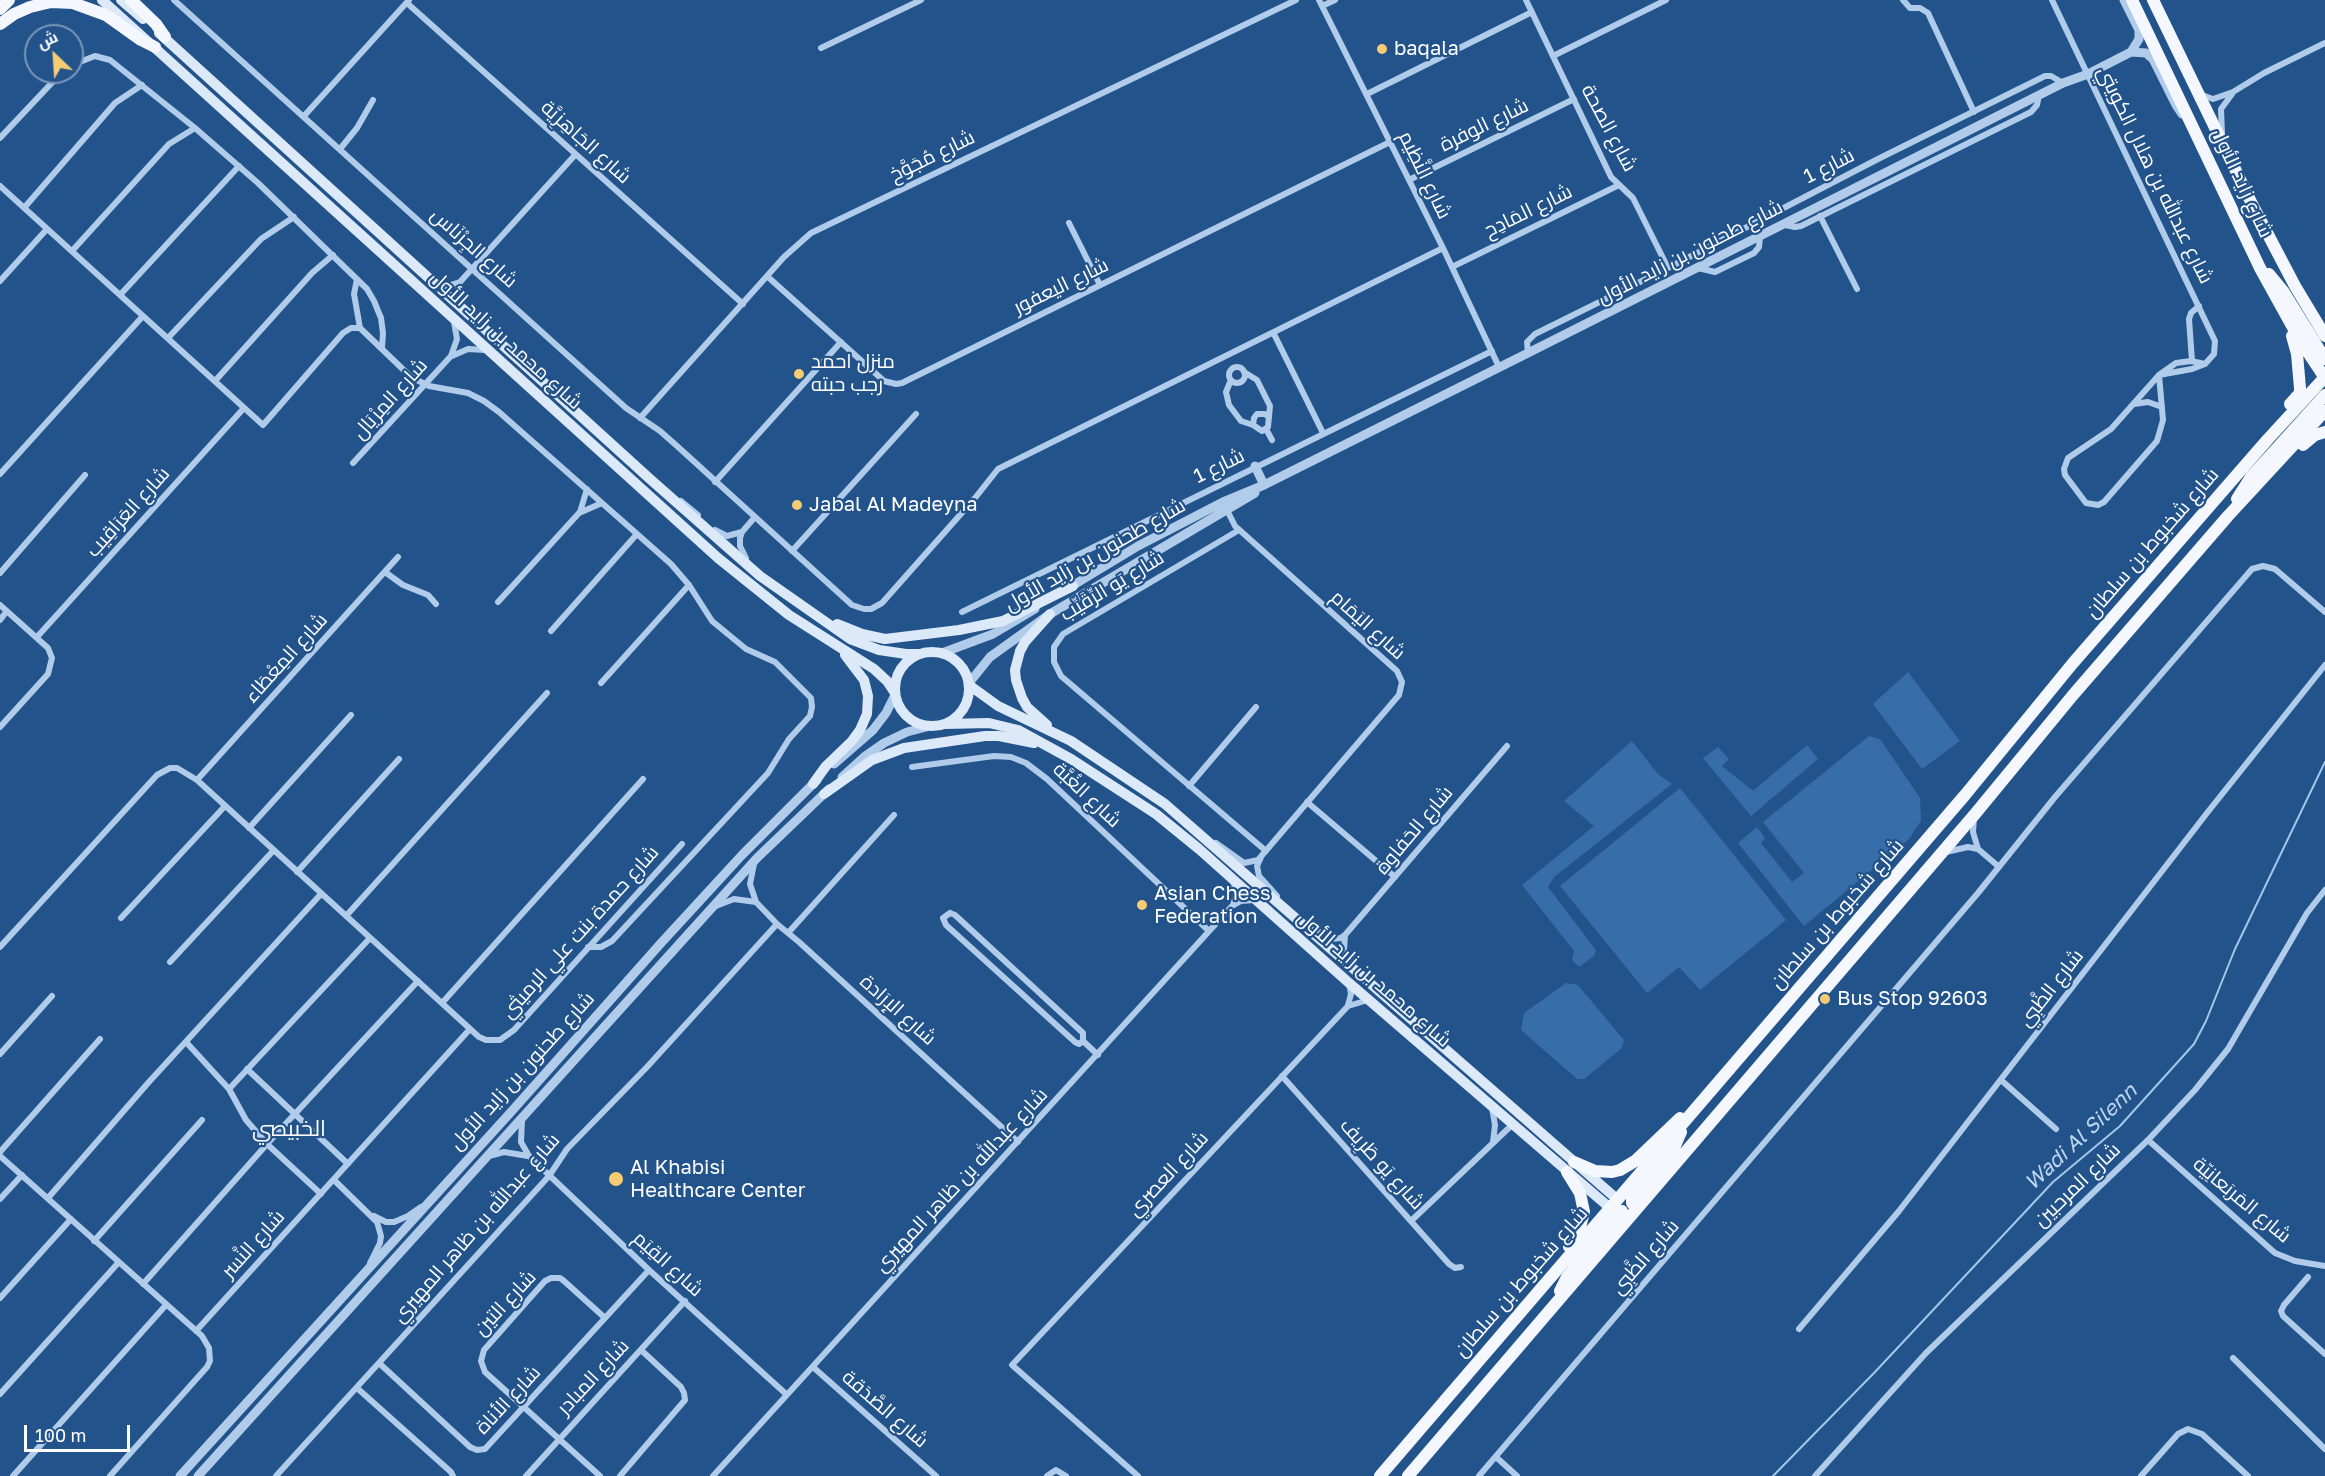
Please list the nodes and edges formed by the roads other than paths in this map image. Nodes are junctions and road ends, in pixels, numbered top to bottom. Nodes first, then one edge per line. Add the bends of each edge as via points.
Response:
1 (9, 0) edge
2 (102, 0) edge
3 (121, 0) edge
4 (131, 0) edge
5 (174, 0) edge
6 (921, 0) edge
7 (1296, 0) edge
8 (1335, 0) edge
9 (1526, 0) edge
10 (1666, 0) edge
11 (1903, 0) edge
12 (2052, 0) edge
13 (2124, 0) edge
14 (2132, 0) edge
15 (2153, 0) edge
16 (408, 1) edge
17 (1320, 3) edge
18 (0, 9) edge
19 (1532, 12) junction
20 (0, 24) edge
21 (165, 37) junction
22 (2325, 43) edge
23 (155, 47) junction
24 (821, 48) dead end
25 (2131, 52) junction
26 (1553, 56) junction
27 (84, 59) edge
28 (2088, 74) junction
29 (2063, 83) junction
30 (51, 84) edge
31 (142, 85) junction
32 (2234, 92) junction
33 (2198, 93) junction
34 (1367, 94) junction
35 (2039, 95) junction
36 (1574, 99) junction
37 (374, 100) dead end
38 (1974, 112) junction
39 (304, 116) junction
40 (2191, 121) junction
41 (195, 128) junction
42 (0, 138) edge
43 (1390, 142) junction
44 (340, 149) junction
45 (2224, 149) junction
46 (575, 155) junction
47 (239, 166) junction
48 (1409, 180) junction
49 (1619, 185) junction
50 (0, 186) edge
51 (24, 208) junction
52 (1820, 216) junction
53 (294, 217) junction
54 (1069, 223) dead end
55 (1785, 225) junction
56 (47, 229) junction
57 (1443, 248) junction
58 (72, 251) junction
59 (333, 255) junction
60 (1452, 267) junction
61 (1668, 268) junction
62 (2260, 268) junction
63 (472, 269) junction
64 (768, 277) junction
65 (357, 279) junction
66 (0, 281) edge
67 (460, 282) junction
68 (1100, 285) junction
69 (441, 288) junction
70 (1857, 289) dead end
71 (120, 295) junction
72 (455, 300) junction
73 (743, 304) junction
74 (2199, 306) junction
75 (2284, 312) junction
76 (450, 313) junction
77 (2312, 315) junction
78 (143, 316) junction
79 (2325, 326) edge
80 (360, 328) junction
81 (1274, 334) junction
82 (2325, 336) edge
83 (168, 338) junction
84 (841, 342) junction
85 (382, 348) junction
86 (1492, 351) junction
87 (1528, 353) junction
88 (495, 354) junction
89 (451, 356) junction
90 (2325, 359) edge
91 (2192, 361) junction
92 (2205, 364) junction
93 (1499, 367) junction
94 (1244, 372) junction
95 (2158, 375) junction
96 (2325, 378) edge
97 (1231, 380) junction
98 (215, 381) junction
99 (424, 385) junction
100 (2325, 395) edge
101 (2134, 404) junction
102 (2162, 407) junction
103 (244, 408) junction
104 (2325, 411) edge
105 (916, 414) dead end
106 (1269, 417) junction
107 (640, 418) junction
108 (1253, 425) junction
109 (1266, 429) junction
110 (2325, 432) edge
111 (1323, 433) junction
112 (2268, 439) junction
113 (1278, 455) junction
114 (353, 463) dead end
115 (1255, 466) junction
116 (0, 474) edge
117 (85, 475) dead end
118 (716, 482) junction
119 (1264, 485) junction
120 (587, 489) junction
121 (671, 496) junction
122 (602, 503) junction
123 (1227, 510) junction
124 (579, 513) junction
125 (2228, 516) junction
126 (755, 517) junction
127 (1239, 530) junction
128 (742, 532) junction
129 (637, 534) junction
130 (792, 551) junction
131 (399, 557) dead end
132 (386, 572) junction
133 (0, 573) edge
134 (689, 585) junction
135 (1073, 586) junction
136 (788, 596) junction
137 (498, 602) dead end
138 (436, 604) dead end
139 (0, 605) edge
140 (7, 611) junction
141 (962, 612) dead end
142 (2325, 612) edge
143 (1050, 614) junction
144 (815, 616) junction
145 (0, 620) edge
146 (551, 631) dead end
147 (37, 637) junction
148 (836, 646) junction
149 (942, 653) junction
150 (920, 654) junction
151 (2325, 665) edge
152 (601, 683) dead end
153 (969, 684) junction
154 (547, 693) dead end
155 (895, 694) junction
156 (1256, 707) dead end
157 (351, 715) dead end
158 (945, 724) junction
159 (930, 726) junction
160 (0, 727) edge
161 (1056, 733) junction
162 (1507, 746) dead end
163 (1052, 748) junction
164 (399, 759) dead end
165 (912, 767) dead end
166 (644, 779) dead end
167 (197, 780) junction
168 (813, 784) junction
169 (1189, 786) junction
170 (824, 794) junction
171 (1307, 802) junction
172 (225, 807) junction
173 (1976, 814) junction
174 (894, 815) dead end
175 (249, 828) junction
176 (1207, 840) junction
177 (682, 844) dead end
178 (1978, 849) junction
179 (273, 851) junction
180 (1264, 854) junction
181 (1941, 854) junction
182 (757, 858) junction
183 (1998, 866) junction
184 (297, 872) junction
185 (1395, 878) junction
186 (1233, 880) junction
187 (2325, 890) edge
188 (321, 894) junction
189 (1256, 900) junction
190 (756, 902) junction
191 (1232, 906) junction
192 (1282, 907) junction
193 (713, 908) junction
194 (346, 916) junction
195 (121, 918) dead end
196 (1300, 923) junction
197 (777, 924) junction
198 (1209, 931) junction
199 (788, 933) junction
200 (1345, 935) junction
201 (370, 938) junction
202 (0, 947) edge
203 (588, 947) junction
204 (170, 962) dead end
205 (418, 981) junction
206 (1348, 982) junction
207 (1371, 984) junction
208 (52, 996) dead end
209 (1370, 1000) junction
210 (442, 1003) junction
211 (1348, 1006) junction
212 (470, 1029) junction
213 (100, 1039) dead end
214 (1083, 1041) junction
215 (186, 1042) junction
216 (0, 1054) edge
217 (1098, 1055) junction
218 (247, 1070) junction
219 (1282, 1076) junction
220 (2001, 1080) junction
221 (229, 1089) junction
222 (1490, 1105) junction
223 (1696, 1108) junction
224 (295, 1114) junction
225 (522, 1118) junction
226 (202, 1120) dead end
227 (1514, 1124) junction
228 (1682, 1125) junction
229 (2056, 1129) dead end
230 (2148, 1140) junction
231 (1018, 1142) junction
232 (267, 1144) junction
233 (1492, 1145) junction
234 (1560, 1149) junction
235 (0, 1154) edge
236 (529, 1156) junction
237 (488, 1157) junction
238 (348, 1164) junction
239 (1571, 1167) junction
240 (22, 1175) junction
241 (549, 1176) junction
242 (334, 1180) junction
243 (321, 1194) junction
244 (48, 1198) junction
245 (0, 1200) edge
246 (429, 1201) junction
247 (1613, 1203) junction
248 (1639, 1207) junction
249 (373, 1216) junction
250 (71, 1219) junction
251 (1412, 1221) junction
252 (94, 1241) junction
253 (119, 1262) junction
254 (2325, 1266) edge
255 (1461, 1267) dead end
256 (649, 1270) junction
257 (364, 1274) junction
258 (2308, 1277) dead end
259 (1547, 1281) junction
260 (143, 1284) junction
261 (0, 1298) edge
262 (685, 1301) junction
263 (1558, 1301) junction
264 (166, 1305) junction
265 (605, 1318) junction
266 (1799, 1329) dead end
267 (196, 1331) junction
268 (641, 1350) junction
269 (2325, 1354) edge
270 (2233, 1359) dead end
271 (379, 1363) junction
272 (813, 1367) junction
273 (357, 1388) junction
274 (0, 1394) edge
275 (786, 1394) junction
276 (524, 1407) junction
277 (559, 1439) junction
278 (2325, 1449) edge
279 (1496, 1456) junction
280 (13, 1476) edge
281 (110, 1476) edge
282 (180, 1476) edge
283 (198, 1476) edge
284 (276, 1476) edge
285 (453, 1476) edge
286 (526, 1476) edge
287 (600, 1476) edge
288 (620, 1476) edge
289 (712, 1476) edge
290 (936, 1476) edge
291 (1047, 1476) edge
292 (1066, 1476) edge
293 (1138, 1476) edge
294 (1380, 1476) edge
295 (1407, 1476) edge
296 (1479, 1476) edge
297 (1517, 1476) edge
298 (1815, 1476) edge
299 (2141, 1476) edge
300 (2248, 1476) edge

1 - 18 main road
2 - 23 main road, شارع محمد بن زايد الأول
3 - 21 main road, شارع محمد بن زايد الأول
4 - 21 main road
5 - 39 street, شارع الجِرْنَاس
6 - 24 street
7 - 64 street, شارع مُجَوَّخ via 817,230 799,242
8 - 17 street
9 - 19 street, شارع الصحة
10 - 26 street
11 - 38 street via 1910,8 1928,13
12 - 28 street, شارع عبدالله بن هلال الكويتي
13 - 25 street via 2139,30 2139,39
14 - 40 main road, شارع زايد الأول
15 - 33 main road, شارع زايد الأول
16 - 39 street
16 - 46 street, شارع الجَاهِزِيَّة
17 - 34 street, شارع النَّظِيم
19 - 26 street, شارع الصحة
19 - 34 street
20 - 23 main road via 40,4 73,3 96,9
21 - 69 main road, شارع محمد بن زايد الأول
22 - 32 street
23 - 76 main road, شارع محمد بن زايد الأول
25 - 28 street, شارع طحنون بن زايد الأول
25 - 40 street via 2146,53 2153,59 2175,105
26 - 36 street, شارع الصحة
27 - 31 street via 106,58
28 - 29 street, شارع طحنون بن زايد الأول
28 - 74 street, شارع عبدالله بن هلال الكويتي
29 - 35 street, شارع طحنون بن زايد الأول
29 - 38 street, شارع 1 via 2045,76
30 - 42 street
31 - 41 street
31 - 51 street via 115,103
32 - 33 street via 2213,99
32 - 45 street via 2221,109
33 - 45 main road, شارع زايد الأول
34 - 43 street, شارع النَّظِيم
35 - 52 street via 2031,112
35 - 55 street, شارع طحنون بن زايد الأول
36 - 48 street, شارع الوفرة
36 - 49 street, شارع الصحة via 1611,177
37 - 44 street
38 - 61 street, شارع 1
39 - 44 street, شارع الجِرْنَاس
40 - 62 main road, شارع زايد الأول
41 - 47 street
41 - 58 street via 169,144
43 - 48 street, شارع النَّظِيم
43 - 68 street, شارع اليعفور
44 - 63 street, شارع الجِرْنَاس
45 - 77 main road, شارع زايد الأول
46 - 63 street
46 - 73 street, شارع الجَاهِزِيَّة
47 - 53 street
47 - 71 street
48 - 57 street, شارع النَّظِيم
49 - 60 street, شارع المَادِح
49 - 61 street, شارع الصحة via 1633,198
50 - 51 street
51 - 56 street
52 - 55 street via 1798,227
52 - 70 street
53 - 59 street
53 - 83 street via 261,239
54 - 68 street
55 - 87 street, شارع طحنون بن زايد الأول
56 - 58 street
56 - 66 street
57 - 60 street, شارع النَّظِيم
57 - 81 street
58 - 71 street
59 - 65 street
59 - 98 street via 312,273
60 - 86 street, شارع النَّظِيم
61 - 87 street, شارع 1 via 1534,334 1527,342
62 - 75 main road, شارع زايد الأول
62 - 90 main road via 2278,284
63 - 67 street
63 - 107 street, شارع الجِرْنَاس
64 - 73 street, شارع مُجَوَّخ
64 - 84 street, شارع اليعفور
65 - 80 street via 354,294
65 - 85 street via 379,312 384,333
67 - 69 street
67 - 72 street
68 - 84 street, شارع اليعفور via 902,383 884,381
69 - 72 main road, شارع محمد بن زايد الأول
71 - 78 street
72 - 121 main road, شارع محمد بن زايد الأول
73 - 107 street, شارع مُجَوَّخ
74 - 91 street via 2189,319
74 - 92 street, شارع عبدالله بن هلال الكويتي via 2215,341 2214,354
75 - 96 main road, شارع زايد الأول
75 - 112 main road via 2297,354 2301,388
76 - 88 main road, شارع محمد بن زايد الأول
76 - 89 street, شارع المِرْيَال via 457,339
77 - 79 main road
77 - 82 main road, شارع زايد الأول
78 - 83 street
78 - 116 street
80 - 85 street
80 - 103 street via 343,333 263,425
81 - 111 street
81 - 130 street, شارع الجِرْنَاس via 998,469 877,607 864,609 852,605
83 - 98 street
84 - 118 street
85 - 99 street via 411,378
86 - 93 street, شارع النَّظِيم
86 - 111 street, شارع 1
87 - 93 street, شارع طحنون بن زايد الأول
88 - 89 street, شارع المِرْيَال via 477,348
88 - 148 main road, شارع محمد بن زايد الأول via 744,580
89 - 99 street, شارع المِرْيَال
91 - 92 street
91 - 95 street via 2176,363
92 - 95 street
93 - 119 street, شارع طحنون بن زايد الأول
94 - 97 street via 1241,382
94 - 97 street via 1233,368
94 - 106 street via 1259,383 1269,403
95 - 101 street
95 - 102 street
96 - 112 main road, شارع شخبوط بن سلطان
97 - 108 street via 1226,392 1228,405 1240,421
98 - 103 street
99 - 114 street, شارع المِرْيَال
99 - 120 street via 459,391 484,401
100 - 125 main road via 2251,477
101 - 102 street via 2148,402
101 - 102 street via 2111,429 2066,463 2068,480 2086,503 2104,502 2153,447 2162,427
103 - 147 street, شارع العَرَاقِيب
104 - 125 main road, شارع شخبوط بن سلطان
105 - 130 street
106 - 108 street via 1257,414
106 - 109 street
107 - 118 street, شارع الجِرْنَاس
108 - 109 street via 1259,430
109 - 113 street
110 - 125 main road via 2311,438 2254,496
111 - 113 street, شارع 1
112 - 223 main road, شارع شخبوط بن سلطان
113 - 115 street, شارع 1
115 - 119 street
115 - 141 street, شارع 1
117 - 133 street
118 - 126 street, شارع الجِرْنَاس
119 - 123 street, شارع طحنون بن زايد الأول
119 - 135 street, شارع طحنون بن زايد الأول via 1138,546
120 - 122 street
120 - 124 street
121 - 128 street via 717,532
121 - 136 main road, شارع محمد بن زايد الأول via 733,554
122 - 124 street
122 - 129 street
123 - 127 street, شارع اليَمَام
123 - 143 street, شارع طحنون بن زايد الأول
124 - 137 street
125 - 173 main road, شارع شخبوط بن سلطان
126 - 128 street
126 - 130 street, شارع الجِرْنَاس
127 - 169 street, شارع يَو الرِّقَيِّب via 1070,629 1054,647 1054,662 1061,676
127 - 171 street, شارع اليَمَام via 1396,671 1402,682 1399,695
128 - 136 street via 740,546 746,558
129 - 134 street
129 - 146 street
131 - 132 street, شارع المِعْطَاء
132 - 138 street via 402,585 428,595
132 - 167 street, شارع المِعْطَاء
134 - 152 street
134 - 203 street via 712,621 746,649 775,662 805,690 812,711 768,773 615,938 601,947
135 - 144 main road via 991,625 897,639 862,634
135 - 149 street, شارع طحنون بن زايد الأول via 993,634
136 - 144 main road, شارع محمد بن زايد الأول
139 - 140 street
140 - 145 street
140 - 147 street
142 - 183 street, شارع الظَّبِي via 2275,569 2252,569
143 - 153 street, شارع طحنون بن زايد الأول via 990,657
143 - 161 main road via 1020,651 1016,680 1027,707
144 - 150 main road, شارع محمد بن زايد الأول via 867,646 893,653
147 - 160 street via 51,652 50,669
148 - 155 main road, شارع محمد بن زايد الأول via 874,669
148 - 168 main road via 864,680 867,714 852,741
149 - 150 main road
149 - 153 main road via 960,664
150 - 155 main road via 898,673
151 - 220 street, شارع الظَّبِي
153 - 158 main road via 962,712
153 - 161 main road, شارع محمد بن زايد الأول via 998,706
154 - 194 street
155 - 159 main road via 907,717
155 - 168 street, شارع طحنون بن زايد الأول via 873,730
156 - 169 street
157 - 175 street
158 - 159 main road
158 - 163 main road, شارع محمد بن زايد الأول via 1005,726
159 - 170 street, شارع طحنون بن زايد الأول via 907,732 874,749
161 - 176 main road, شارع محمد بن زايد الأول via 1110,765
162 - 185 street, شارع الحَفاوة
163 - 170 main road via 992,736 904,748 872,760
163 - 186 main road, شارع محمد بن زايد الأول via 1156,814
164 - 184 street
165 - 198 street, شارع الغُبَّة via 994,756 1026,763
166 - 210 street
167 - 172 street, شارع حمدة بنت علي الرميثي
167 - 202 street, شارع حمدة بنت علي الرميثي via 177,768 163,770
168 - 246 street, شارع طحنون بن زايد الأول via 742,855
169 - 180 street, شارع يَو الرِّقَيِّب
170 - 182 street, شارع طحنون بن زايد الأول
171 - 180 street, شارع اليَمَام
171 - 185 street
172 - 175 street, شارع حمدة بنت علي الرميثي
172 - 195 street
173 - 178 street via 1973,832
173 - 181 main road, شارع شخبوط بن سلطان
174 - 199 street
175 - 179 street, شارع حمدة بنت علي الرميثي
176 - 180 street via 1244,863 1254,862
176 - 192 main road, شارع محمد بن زايد الأول
177 - 203 street, شارع حمدة بنت علي الرميثي
178 - 181 street via 1959,847
178 - 183 street
179 - 184 street, شارع حمدة بنت علي الرميثي
179 - 204 street
180 - 192 street via 1257,866 1259,876
181 - 248 main road, شارع شخبوط بن سلطان
182 - 190 street via 750,884
182 - 193 street, شارع طحنون بن زايد الأول
183 - 279 street, شارع الظَّبِي
184 - 188 street, شارع حمدة بنت علي الرميثي
185 - 200 street, شارع الحَفاوة
186 - 189 main road, شارع محمد بن زايد الأول
186 - 191 street via 1236,896
187 - 230 street, شارع المرحبين via 2302,921 2228,1049
188 - 194 street, شارع حمدة بنت علي الرميثي
188 - 215 street
189 - 191 street
189 - 206 main road, شارع محمد بن زايد الأول
190 - 193 street via 734,899
190 - 197 street, شارع الإرَادة
191 - 198 street, شارع عبدالله بن ظاهر المهيري
192 - 196 main road, شارع محمد بن زايد الأول
193 - 225 street, شارع طحنون بن زايد الأول
194 - 201 street, شارع حمدة بنت علي الرميثي
196 - 200 street via 1331,939
196 - 207 main road, شارع محمد بن زايد الأول
197 - 199 street, شارع الإرَادة
197 - 241 street, شارع عبدالله بن ظاهر المهيري via 567,1149
198 - 217 street, شارع عبدالله بن ظاهر المهيري
199 - 231 street, شارع الإرَادة
200 - 207 street via 1342,944 1346,955
201 - 205 street, شارع حمدة بنت علي الرميثي
201 - 218 street
203 - 212 street, شارع حمدة بنت علي الرميثي via 506,1036 486,1040
205 - 210 street, شارع حمدة بنت علي الرميثي
205 - 224 street
206 - 209 main road, شارع محمد بن زايد الأول
206 - 211 street
207 - 234 main road, شارع محمد بن زايد الأول
208 - 216 street
209 - 211 street
209 - 222 main road, شارع محمد بن زايد الأول
210 - 212 street, شارع حمدة بنت علي الرميثي
211 - 219 street, شارع العصري
212 - 238 street, شارع النَّسر
213 - 235 street
214 - 214 street via 1083,1033 954,915 945,915 946,926 1075,1042
214 - 217 street
215 - 221 street
215 - 244 street
217 - 231 street, شارع عبدالله بن ظاهر المهيري
218 - 221 street
218 - 224 street
219 - 251 street, شارع يَو طَرِيف
219 - 293 street, شارع العصري via 1012,1365
220 - 229 street
220 - 266 street, شارع الظَّبِي via 1899,1211
221 - 232 street via 246,1120
222 - 227 main road, شارع محمد بن زايد الأول
222 - 233 street via 1495,1125
223 - 228 main road, شارع شخبوط بن سلطان
223 - 239 main road via 1620,1170 1603,1172
224 - 232 street
224 - 238 street
225 - 236 street, شارع القِيَم via 520,1134
225 - 237 street, شارع طحنون بن زايد الأول
226 - 252 street
227 - 233 street
227 - 234 main road via 1521,1121 1548,1146
227 - 239 main road, شارع محمد بن زايد الأول
228 - 247 main road, شارع شخبوط بن سلطان
228 - 248 main road via 1675,1146 1632,1199
230 - 254 street, شارع المَربَعانِيّة via 2275,1253
230 - 298 street, شارع المرحبين via 1926,1353
231 - 272 street, شارع عبدالله بن ظاهر المهيري
232 - 243 street
232 - 260 street
233 - 251 street
234 - 239 main road, شارع محمد بن زايد الأول
235 - 240 street
236 - 237 street via 504,1152
236 - 241 street, شارع القِيَم
237 - 283 street, شارع طحنون بن زايد الأول
238 - 242 street, شارع النَّسر
239 - 247 main road, شارع محمد بن زايد الأول
239 - 259 main road via 1583,1202 1583,1222
240 - 244 street
240 - 245 street
241 - 256 street, شارع القِيَم
241 - 271 street, شارع عبدالله بن ظاهر المهيري
242 - 243 street, شارع النَّسر
242 - 249 street
243 - 267 street, شارع النَّسر
244 - 250 street
246 - 249 street via 401,1220 386,1221
246 - 257 street, شارع طحنون بن زايد الأول
247 - 248 main road
247 - 259 main road, شارع شخبوط بن سلطان
247 - 263 main road via 1567,1277
248 - 263 main road, شارع شخبوط بن سلطان
249 - 257 street via 380,1228 380,1243
250 - 252 street
250 - 261 street
251 - 255 street, شارع يَو طَرِيف via 1452,1266
252 - 253 street
253 - 260 street
253 - 274 street
256 - 262 street, شارع القِيَم
256 - 265 street, شارع الأناة
257 - 282 street, شارع طحنون بن زايد الأول
258 - 269 street via 2281,1311
259 - 294 main road, شارع شخبوط بن سلطان
260 - 264 street
262 - 268 street, شارع المبادر
262 - 275 street, شارع القِيَم
263 - 295 main road, شارع شخبوط بن سلطان
264 - 267 street
264 - 280 street
265 - 276 street, شارع الأناة
265 - 276 street, شارع التين via 560,1278 545,1281 481,1357 485,1372
267 - 281 street via 209,1348 207,1367
268 - 277 street, شارع المبادر
268 - 288 street via 681,1387 685,1400
270 - 278 street
271 - 273 street, شارع عبدالله بن ظاهر المهيري
271 - 276 street, شارع الأناة via 473,1449 489,1447
272 - 275 street, شارع عبدالله بن ظاهر المهيري
272 - 290 street, شارع الصَّدَقة
273 - 284 street, شارع عبدالله بن ظاهر المهيري
273 - 285 street
275 - 289 street, شارع عبدالله بن ظاهر المهيري
276 - 277 street, شارع التين
277 - 286 street, شارع المبادر
277 - 287 street, شارع التين
279 - 296 street, شارع الظَّبِي
279 - 297 street
291 - 292 street via 1056,1470
299 - 300 street via 2178,1434 2188,1429 2202,1434

